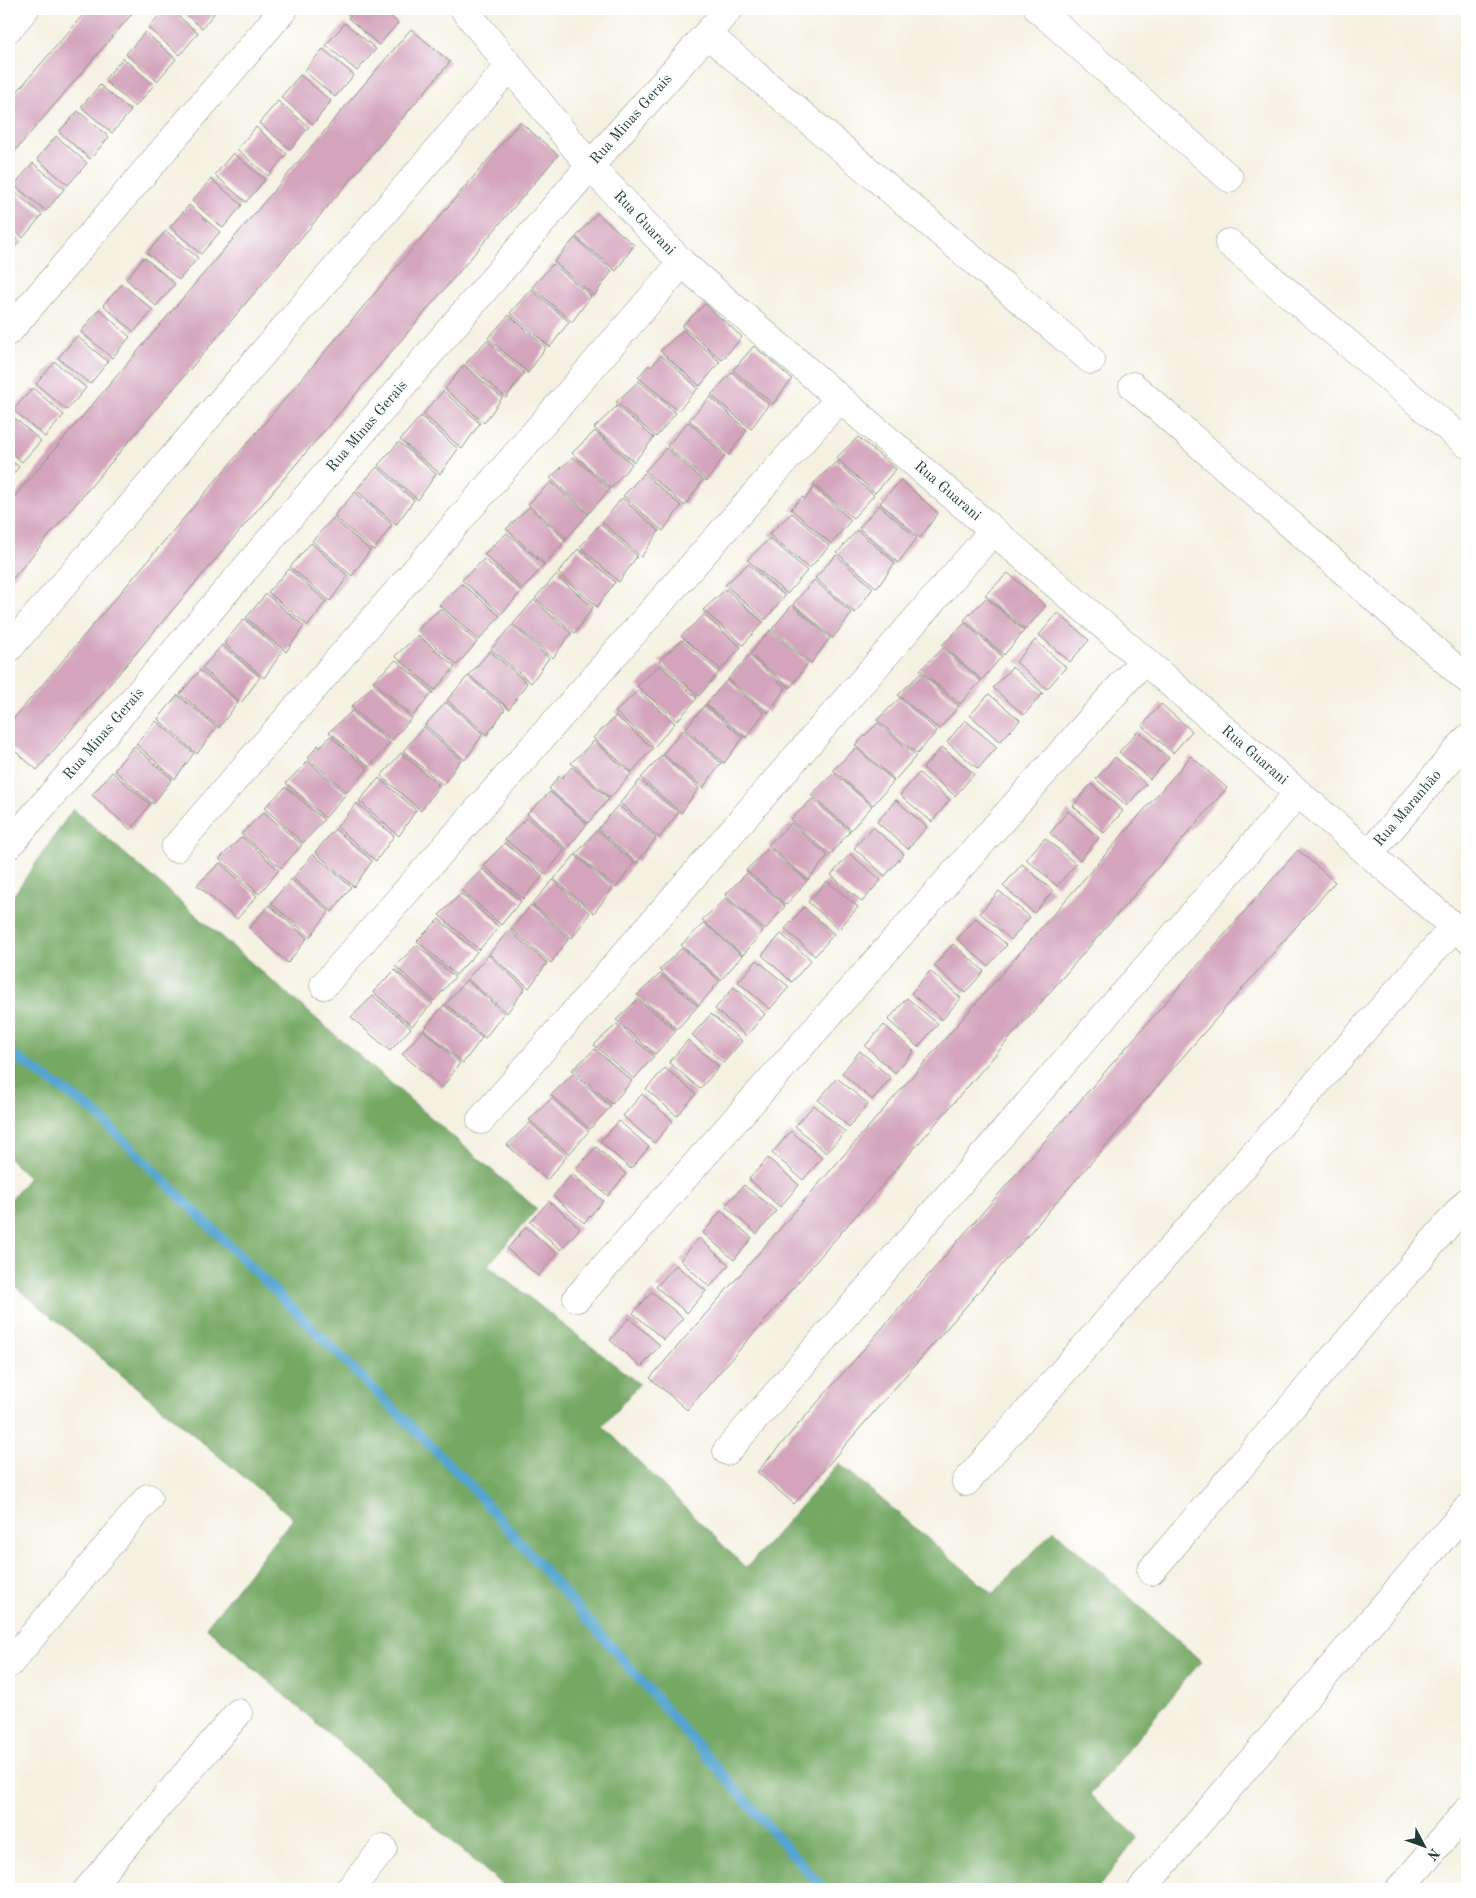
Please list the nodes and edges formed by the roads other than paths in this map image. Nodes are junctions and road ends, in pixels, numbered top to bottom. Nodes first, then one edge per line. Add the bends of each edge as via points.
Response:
1 (25, 9) edge
2 (284, 9) edge
3 (464, 9) edge
4 (729, 9) edge
5 (1038, 9) edge
6 (9, 28) edge
7 (707, 34) junction
8 (510, 66) junction
9 (590, 166) junction
10 (1229, 178) dead end
11 (1229, 244) dead end
12 (682, 263) junction
13 (9, 331) edge
14 (1091, 360) dead end
15 (1134, 386) dead end
16 (839, 399) junction
17 (1467, 444) edge
18 (993, 531) junction
19 (9, 648) edge
20 (1144, 660) junction
21 (1467, 679) edge
22 (1467, 739) edge
23 (1298, 793) junction
24 (9, 845) edge
25 (175, 848) dead end
26 (1369, 854) junction
27 (1460, 932) edge
28 (324, 985) dead end
29 (481, 1120) dead end
30 (1467, 1202) edge
31 (577, 1298) dead end
32 (727, 1451) dead end
33 (966, 1482) dead end
34 (148, 1498) dead end
35 (1467, 1509) edge
36 (1151, 1570) dead end
37 (9, 1664) edge
38 (238, 1713) dead end
39 (1467, 1811) edge
40 (383, 1849) dead end
41 (88, 1889) edge
42 (350, 1889) edge
43 (1142, 1889) edge
44 (1400, 1889) edge

1 - 6 street
2 - 13 street
3 - 8 street, Rua Guarani
4 - 7 street, Rua Minas Gerais
5 - 10 street
7 - 9 street, Rua Minas Gerais
7 - 14 street
8 - 9 street, Rua Guarani
8 - 19 street
9 - 12 street, Rua Guarani
9 - 24 street, Rua Minas Gerais
11 - 17 street
12 - 16 street, Rua Guarani
12 - 25 street
15 - 21 street
16 - 18 street, Rua Guarani
16 - 28 street
18 - 20 street, Rua Guarani
18 - 29 street
20 - 23 street, Rua Guarani
20 - 31 street
22 - 26 street, Rua Maranhão
23 - 26 street, Rua Guarani
23 - 32 street
26 - 27 street, Rua Guarani
27 - 33 street
30 - 36 street
34 - 37 street
35 - 43 street
38 - 41 street
39 - 44 street
40 - 42 street

